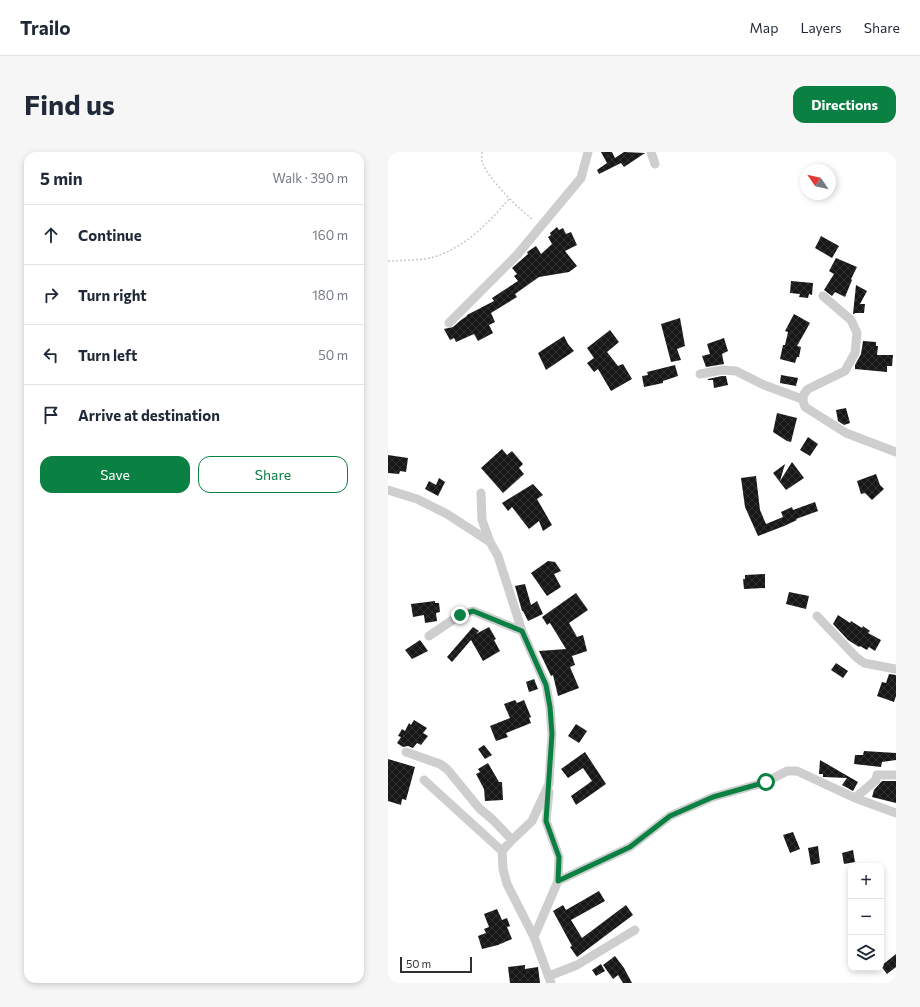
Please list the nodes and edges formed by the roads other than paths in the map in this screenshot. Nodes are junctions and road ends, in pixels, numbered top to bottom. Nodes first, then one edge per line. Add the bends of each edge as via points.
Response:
1 (588, 152) edge
2 (651, 152) edge
3 (655, 164) dead end
4 (823, 296) dead end
5 (449, 323) dead end
6 (700, 374) dead end
7 (802, 399) junction
8 (896, 452) edge
9 (388, 490) edge
10 (481, 493) dead end
11 (490, 542) junction
12 (817, 616) dead end
13 (522, 631) junction
14 (429, 636) dead end
15 (896, 669) edge
16 (406, 752) dead end
17 (896, 775) edge
18 (424, 780) dead end
19 (549, 784) junction
20 (856, 798) junction
21 (896, 813) edge
22 (512, 840) junction
23 (502, 851) junction
24 (558, 881) junction
25 (635, 930) dead end
26 (534, 937) junction
27 (550, 980) edge

1 - 5 street via 581,178 517,255
2 - 3 street
4 - 7 street via 851,320 857,333 855,353 845,371 808,388
6 - 7 street via 722,370 736,371
7 - 8 street via 810,410 846,433
9 - 11 street via 417,499 447,514
10 - 11 street via 482,520
11 - 13 street via 498,556
12 - 15 street via 864,663
13 - 14 street via 473,611 460,615
13 - 19 street via 546,685 550,707 552,734
16 - 22 street via 447,769 479,808
17 - 20 street via 877,775 876,780
18 - 23 street
19 - 22 street via 532,821
19 - 24 street via 546,821 559,857
20 - 21 street
20 - 24 street via 797,771 787,771 766,782 713,797 670,816 630,847
22 - 23 street
23 - 26 street via 502,869 507,884
24 - 26 street
25 - 27 street
26 - 27 street

